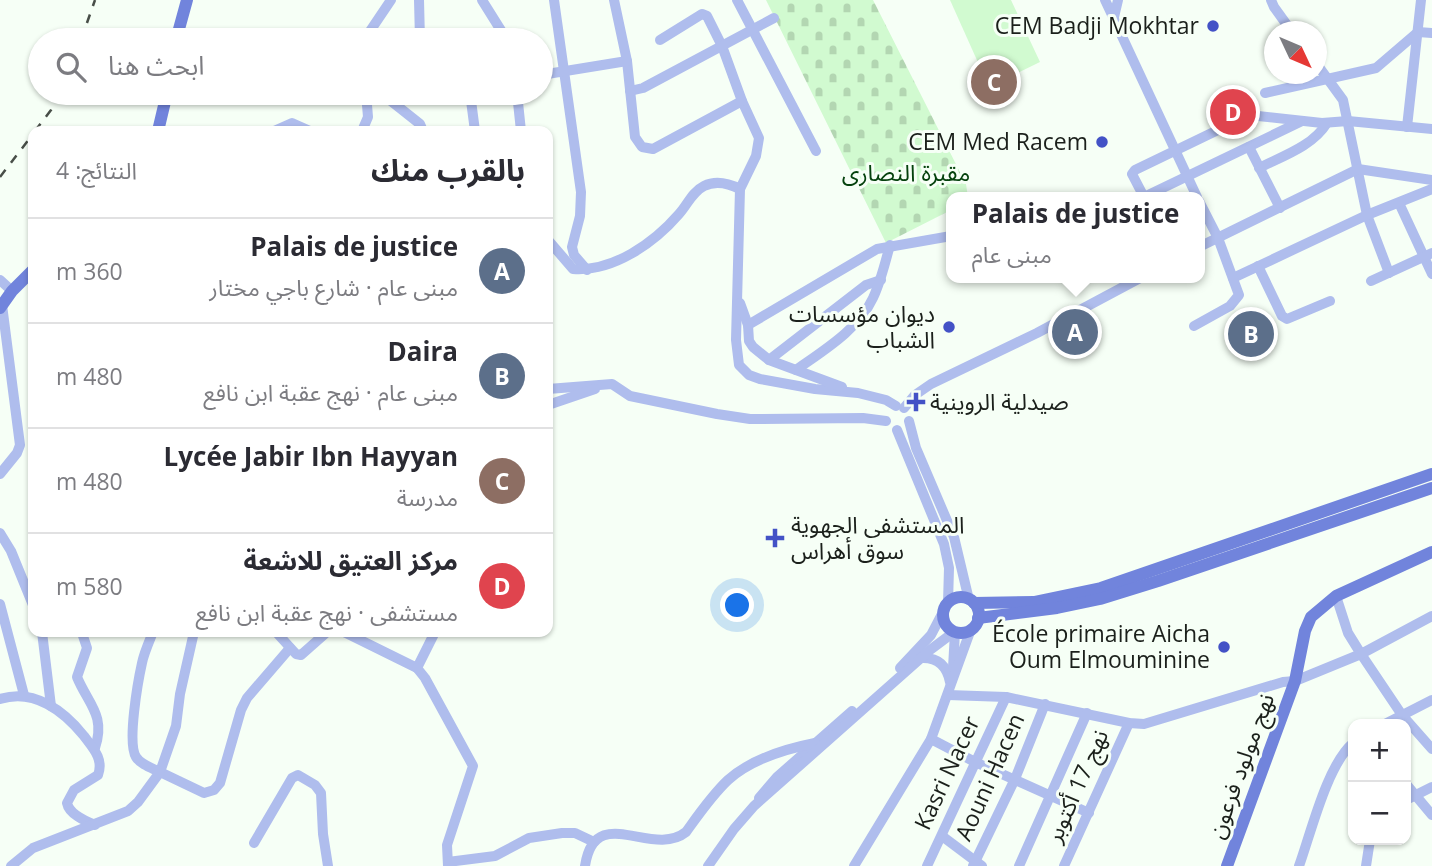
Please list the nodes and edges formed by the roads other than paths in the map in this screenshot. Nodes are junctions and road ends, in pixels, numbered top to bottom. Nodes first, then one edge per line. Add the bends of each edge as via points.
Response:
1 (187, 0) edge
2 (391, 0) edge
3 (419, 0) edge
4 (482, 0) edge
5 (554, 0) edge
6 (614, 0) edge
7 (737, 0) edge
8 (1105, 0) edge
9 (1118, 0) edge
10 (1271, 0) edge
11 (1421, 0) edge
12 (1114, 17) junction
13 (775, 18) dead end
14 (1284, 21) edge
15 (179, 28) edge
16 (372, 28) edge
17 (420, 28) edge
18 (500, 28) edge
19 (754, 30) junction
20 (1418, 32) junction
21 (1432, 33) edge
22 (660, 40) dead end
23 (722, 46) junction
24 (627, 61) junction
25 (566, 72) junction
26 (553, 74) edge
27 (1328, 79) junction
28 (630, 91) junction
29 (1265, 93) dead end
30 (742, 101) junction
31 (164, 105) edge
32 (367, 105) edge
33 (396, 105) edge
34 (472, 105) edge
35 (519, 105) edge
36 (1302, 121) junction
37 (1348, 121) junction
38 (1327, 123) junction
39 (159, 126) edge
40 (364, 126) edge
41 (422, 126) edge
42 (474, 126) edge
43 (521, 126) edge
44 (1407, 127) junction
45 (1432, 129) edge
46 (1249, 147) junction
47 (1175, 150) junction
48 (817, 151) dead end
49 (1259, 168) junction
50 (1358, 170) junction
51 (1188, 177) junction
52 (1432, 180) edge
53 (740, 189) junction
54 (1432, 189) edge
55 (1141, 192) edge
56 (1155, 192) edge
57 (1195, 192) edge
58 (1399, 203) junction
59 (1280, 208) junction
60 (1205, 213) edge
61 (1367, 215) junction
62 (946, 237) edge
63 (1218, 238) junction
64 (1205, 244) edge
65 (890, 245) junction
66 (553, 247) edge
67 (1428, 254) edge
68 (1258, 266) junction
69 (587, 270) junction
70 (1389, 273) junction
71 (1432, 274) edge
72 (28, 276) edge
73 (1233, 278) junction
74 (880, 279) junction
75 (0, 280) edge
76 (1371, 281) dead end
77 (1131, 283) edge
78 (28, 284) edge
79 (739, 290) junction
80 (5, 301) edge
81 (1330, 301) dead end
82 (748, 325) junction
83 (1194, 326) dead end
84 (769, 359) junction
85 (796, 370) junction
86 (612, 384) junction
87 (553, 389) edge
88 (858, 393) junction
89 (553, 403) edge
90 (900, 407) junction
91 (886, 421) junction
92 (909, 421) junction
93 (897, 430) junction
94 (0, 474) edge
95 (1432, 474) edge
96 (1432, 488) edge
97 (0, 533) edge
98 (4, 548) edge
99 (1432, 552) edge
100 (28, 595) edge
101 (1336, 596) junction
102 (972, 602) junction
103 (0, 604) edge
104 (946, 608) junction
105 (1432, 616) edge
106 (975, 624) junction
107 (955, 632) junction
108 (43, 637) edge
109 (83, 637) edge
110 (151, 637) edge
111 (193, 637) edge
112 (280, 637) edge
113 (322, 637) edge
114 (354, 637) edge
115 (432, 637) edge
116 (290, 648) junction
117 (1361, 654) junction
118 (921, 658) junction
119 (417, 668) junction
120 (1295, 681) junction
121 (951, 687) junction
122 (23, 695) junction
123 (1006, 697) junction
124 (0, 699) edge
125 (1432, 700) edge
126 (1045, 704) junction
127 (51, 706) junction
128 (1087, 713) junction
129 (1402, 715) junction
130 (1394, 719) edge
131 (1129, 723) junction
132 (931, 739) junction
133 (818, 744) junction
134 (1348, 747) edge
135 (1431, 747) edge
136 (95, 748) junction
137 (975, 762) junction
138 (160, 772) junction
139 (1015, 779) junction
140 (1432, 787) edge
141 (1050, 796) junction
142 (1411, 798) edge
143 (1411, 799) edge
144 (1089, 813) junction
145 (1432, 815) edge
146 (95, 825) junction
147 (942, 836) junction
148 (594, 842) junction
149 (254, 844) dead end
150 (1369, 845) edge
151 (448, 864) edge
152 (977, 864) edge
153 (11, 866) edge
154 (328, 866) edge
155 (585, 866) edge
156 (708, 866) edge
157 (854, 866) edge
158 (927, 866) edge
159 (1018, 866) edge
160 (1064, 866) edge
161 (1227, 866) edge
162 (1299, 866) edge
163 (1366, 866) edge

1 - 15 main road
2 - 16 street
3 - 17 street
4 - 18 street
5 - 25 street
6 - 24 street
7 - 19 street
8 - 12 street
9 - 12 street
10 - 14 street
11 - 20 street
12 - 47 street
13 - 19 street
19 - 23 street
19 - 48 street
20 - 21 street
20 - 27 street via 1376,68
20 - 44 street
22 - 23 street via 702,14 710,20
23 - 28 street
23 - 30 street
24 - 25 street
24 - 28 street
25 - 26 street
25 - 69 street via 581,192 572,247 573,255
27 - 29 street
27 - 37 street via 1343,100
28 - 30 street via 635,137 648,149
30 - 53 street via 759,138
31 - 39 main road
32 - 40 street
33 - 41 street
34 - 42 street
35 - 43 street
36 - 38 street
36 - 46 street
36 - 47 street via 1249,115
37 - 38 street
37 - 44 street
37 - 50 street
38 - 49 street via 1312,141
44 - 45 street
46 - 49 street
46 - 51 street
47 - 51 street
47 - 55 street via 1135,170 1132,174
49 - 59 street
50 - 52 street
50 - 59 street
50 - 61 street
51 - 56 street
51 - 57 street
53 - 69 street via 716,182 696,190 661,233 638,249
53 - 79 street
54 - 58 street
58 - 61 street
58 - 67 street
59 - 63 street
60 - 63 street
61 - 68 street
61 - 70 street
62 - 65 street
63 - 64 street
63 - 73 street
65 - 74 street
65 - 82 street via 862,256
66 - 69 street via 567,265
67 - 70 street
67 - 71 street
68 - 73 street
68 - 81 street via 1287,319
70 - 76 street
72 - 80 main road
73 - 83 street via 1236,300
74 - 84 street
74 - 85 street via 872,301 857,321
75 - 80 street
77 - 90 street via 922,389
78 - 80 main road
79 - 82 street
79 - 88 street via 736,349 743,370 783,384
80 - 94 street via 20,446
82 - 84 street via 749,341
84 - 85 street
85 - 88 street
86 - 87 street
86 - 89 street
86 - 91 street via 630,396 750,419
88 - 90 street
90 - 91 street via 886,412
90 - 92 street via 909,414
91 - 93 street
92 - 93 street
92 - 102 street via 916,449 954,537
93 - 104 street via 946,551
95 - 102 main road via 1101,588 1034,602
96 - 106 main road via 1128,591
97 - 98 street
98 - 100 street
99 - 101 main road, نهج مولود فرعون
101 - 117 street via 1348,633
101 - 120 main road, نهج مولود فرعون via 1308,621
102 - 104 main road via 957,598
102 - 106 main road
103 - 122 street
104 - 107 main road via 945,624
104 - 133 street via 915,653
105 - 117 street
106 - 107 main road
106 - 121 street
107 - 118 street
107 - 121 street
108 - 127 street
109 - 136 street via 86,648 77,677 97,716
110 - 138 street via 142,660 132,741 139,761
111 - 138 street via 176,726
112 - 116 street
113 - 116 street via 303,655
114 - 119 street
115 - 119 street
116 - 138 street via 247,698 214,790 198,791
117 - 120 street
117 - 129 street
118 - 121 street via 944,666
118 - 133 street
119 - 151 street via 473,766 447,845
120 - 131 street via 1144,724
120 - 161 main road, نهج مولود فرعون
121 - 123 street
121 - 132 street
122 - 124 street
122 - 127 street
123 - 126 street
123 - 137 street, Kasri Nacer
125 - 129 street
126 - 128 street
126 - 139 street, Aouni Hacen
127 - 136 street via 76,725
128 - 131 street
128 - 141 street
129 - 130 street
129 - 135 street
131 - 144 street, نهج 17 أكتوبر
132 - 137 street
132 - 157 street
133 - 148 street via 782,752 738,772 680,837 664,841 615,833
133 - 156 street via 770,784
134 - 162 street via 1334,770
136 - 146 street via 100,761 98,775 74,790 66,803
137 - 139 street
137 - 147 street, Kasri Nacer
138 - 146 street via 128,811
139 - 141 street
139 - 152 street, Aouni Hacen
140 - 142 street
141 - 144 street
141 - 159 street
143 - 145 street
144 - 160 street, نهج 17 أكتوبر
146 - 153 street via 33,848
147 - 152 street
147 - 158 street, Kasri Nacer
148 - 151 street via 575,833 562,833 529,838 495,856
148 - 155 street
149 - 154 street via 298,775 321,793
150 - 163 street

